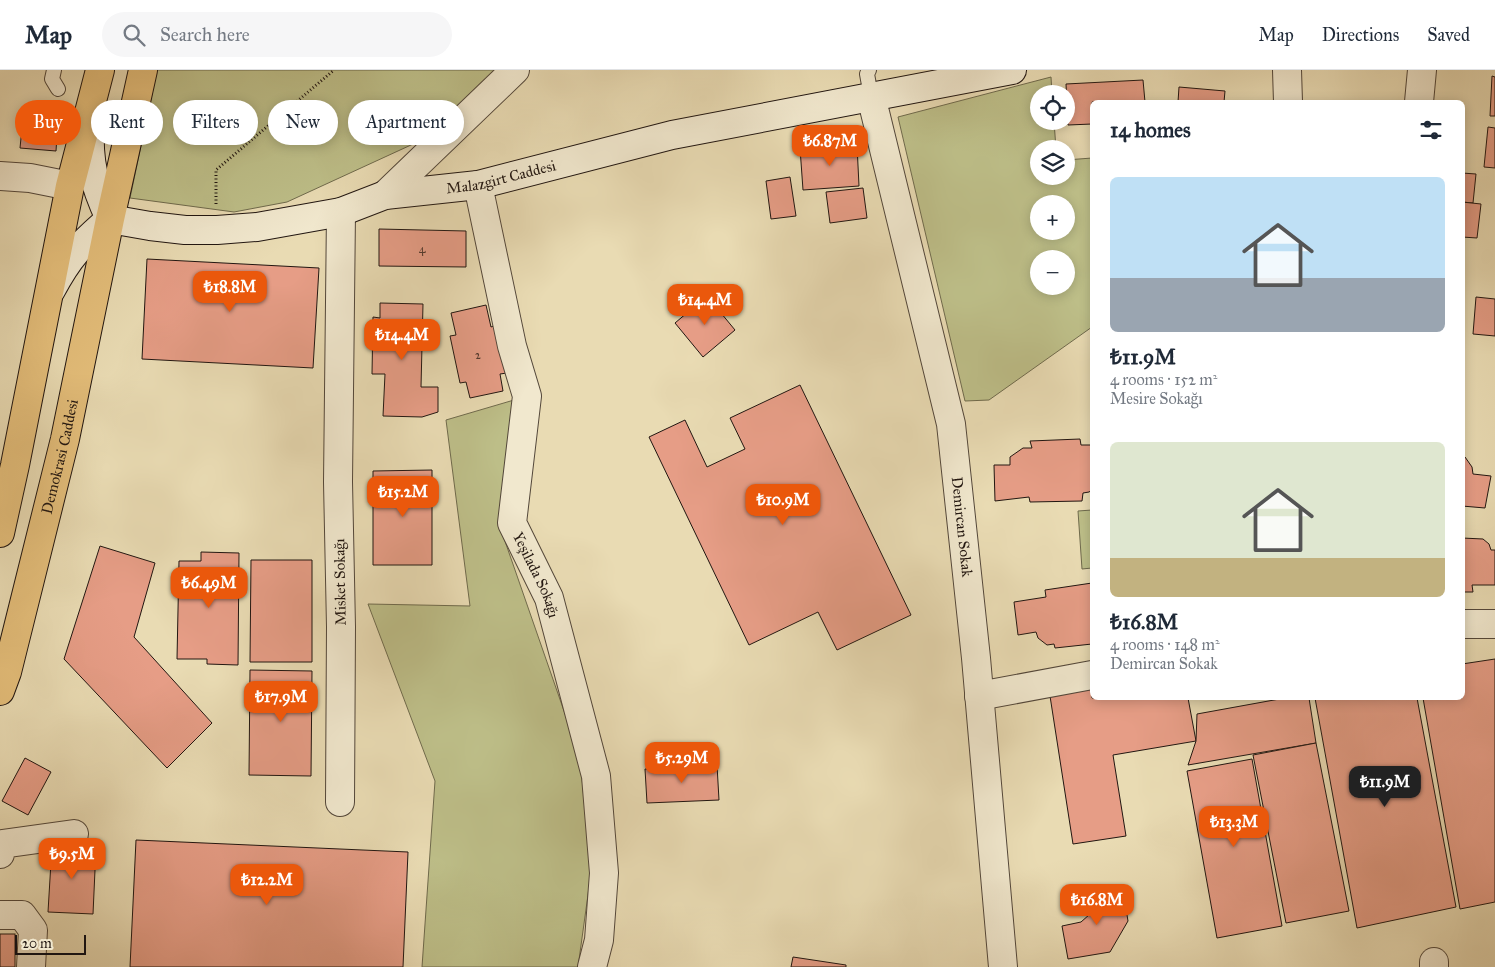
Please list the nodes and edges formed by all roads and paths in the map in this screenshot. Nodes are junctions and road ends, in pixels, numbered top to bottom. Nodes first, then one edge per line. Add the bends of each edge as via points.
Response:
1 (54, 70) edge
2 (100, 70) edge
3 (143, 70) edge
4 (334, 70) edge
5 (515, 70) edge
6 (1012, 70) edge
7 (1287, 70) edge
8 (1422, 70) edge
9 (870, 83) edge
10 (58, 89) dead end
11 (91, 98) junction
12 (1288, 100) edge
13 (1420, 100) edge
14 (0, 176) edge
15 (478, 185) junction
16 (70, 186) junction
17 (385, 195) junction
18 (341, 212) junction
19 (110, 219) junction
20 (217, 230) junction
21 (48, 296) junction
22 (8, 461) edge
23 (0, 533) edge
24 (1465, 624) edge
25 (1495, 624) edge
26 (1090, 675) edge
27 (0, 690) edge
28 (979, 696) junction
29 (340, 802) dead end
30 (74, 834) dead end
31 (0, 854) edge
32 (0, 914) edge
33 (31, 967) edge
34 (592, 967) edge
35 (1003, 967) edge

1 - 10 lane via 52,78
2 - 11 main road
3 - 19 main road, Demokrasi Caddesi
4 - 20 path via 216,170
5 - 17 street
6 - 9 street, Malazgirt Caddesi
7 - 12 street
8 - 13 street
9 - 15 street, Malazgirt Caddesi
9 - 28 street, Demircan Sokak via 951,424
11 - 16 main road
11 - 19 street via 89,145 92,170
14 - 16 street
15 - 17 street, Malazgirt Caddesi
15 - 34 street, Yeşilada Sokağı via 512,346 527,396 512,523 549,598 596,776 604,874 599,940
16 - 21 main road
17 - 18 street, Malazgirt Caddesi
18 - 20 street, Malazgirt Caddesi via 257,227
18 - 29 street, Misket Sokağı via 338,482
19 - 20 street, Malazgirt Caddesi via 167,228
19 - 21 street via 69,258
19 - 27 main road, Demokrasi Caddesi via 65,439 8,672
21 - 22 main road
22 - 23 main road
24 - 25 street
26 - 28 street
28 - 35 street, Demircan Sokak
30 - 31 street via 2,844
32 - 33 street via 22,915 33,930

